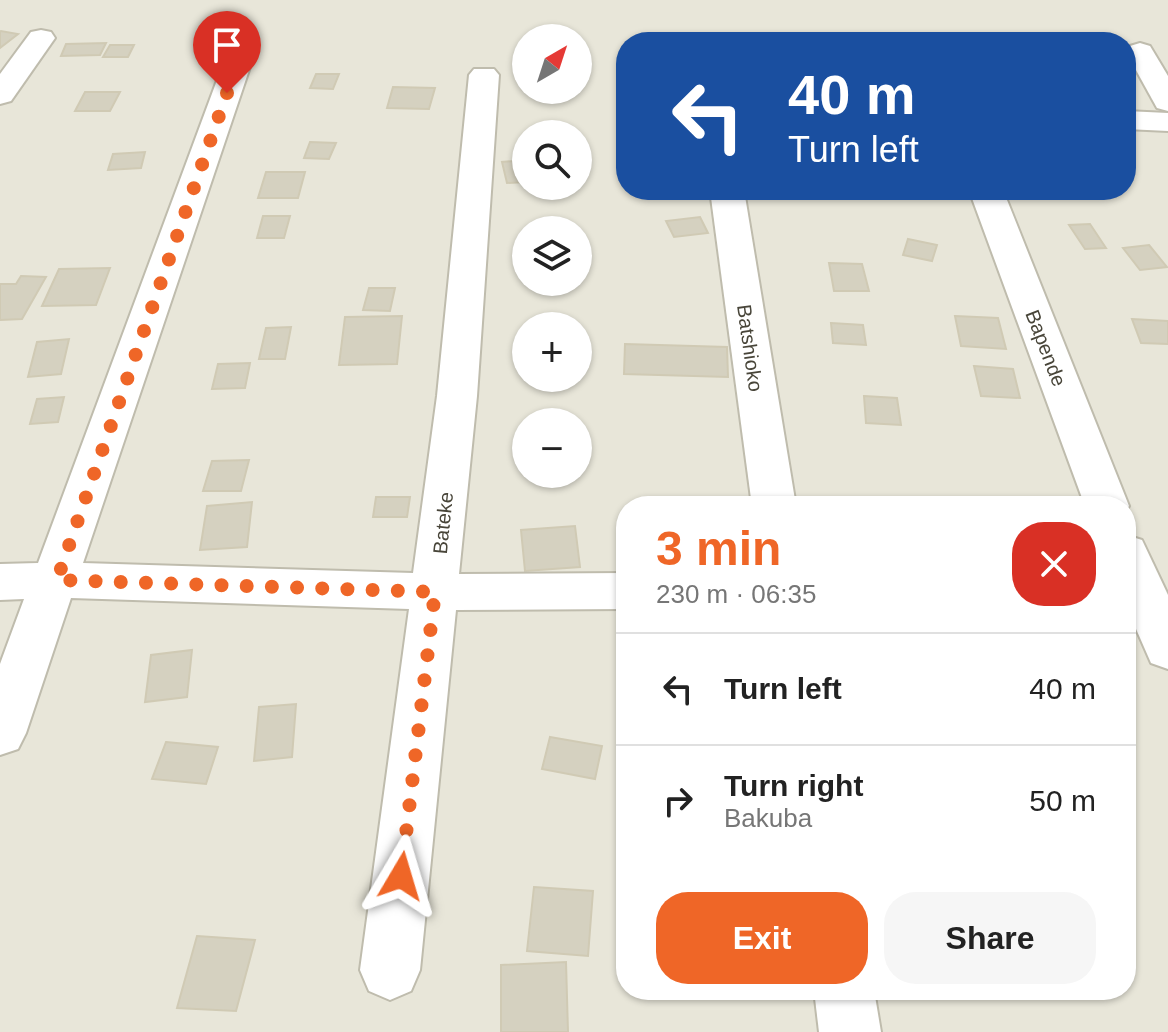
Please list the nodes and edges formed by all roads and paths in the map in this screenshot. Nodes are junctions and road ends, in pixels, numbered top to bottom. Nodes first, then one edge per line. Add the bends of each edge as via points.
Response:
1 (41, 38) dead end
2 (1140, 52) dead end
3 (237, 64) dead end
4 (484, 75) dead end
5 (0, 95) edge
6 (1168, 102) edge
7 (1136, 120) edge
8 (1168, 122) edge
9 (728, 200) edge
10 (990, 200) edge
11 (773, 496) edge
12 (1103, 496) edge
13 (1136, 575) edge
14 (57, 580) junction
15 (0, 582) edge
16 (616, 591) edge
17 (435, 592) junction
18 (1168, 649) edge
19 (0, 733) edge
20 (390, 970) dead end
21 (845, 1000) edge
22 (850, 1032) edge

1 - 5 street
2 - 6 street
3 - 14 street
4 - 17 street, Bateke
7 - 8 street
9 - 11 street, Batshioko
10 - 12 street, Bapende
13 - 18 street
14 - 15 street
14 - 17 street
14 - 19 street
16 - 17 street
17 - 20 street, Bateke
21 - 22 street

